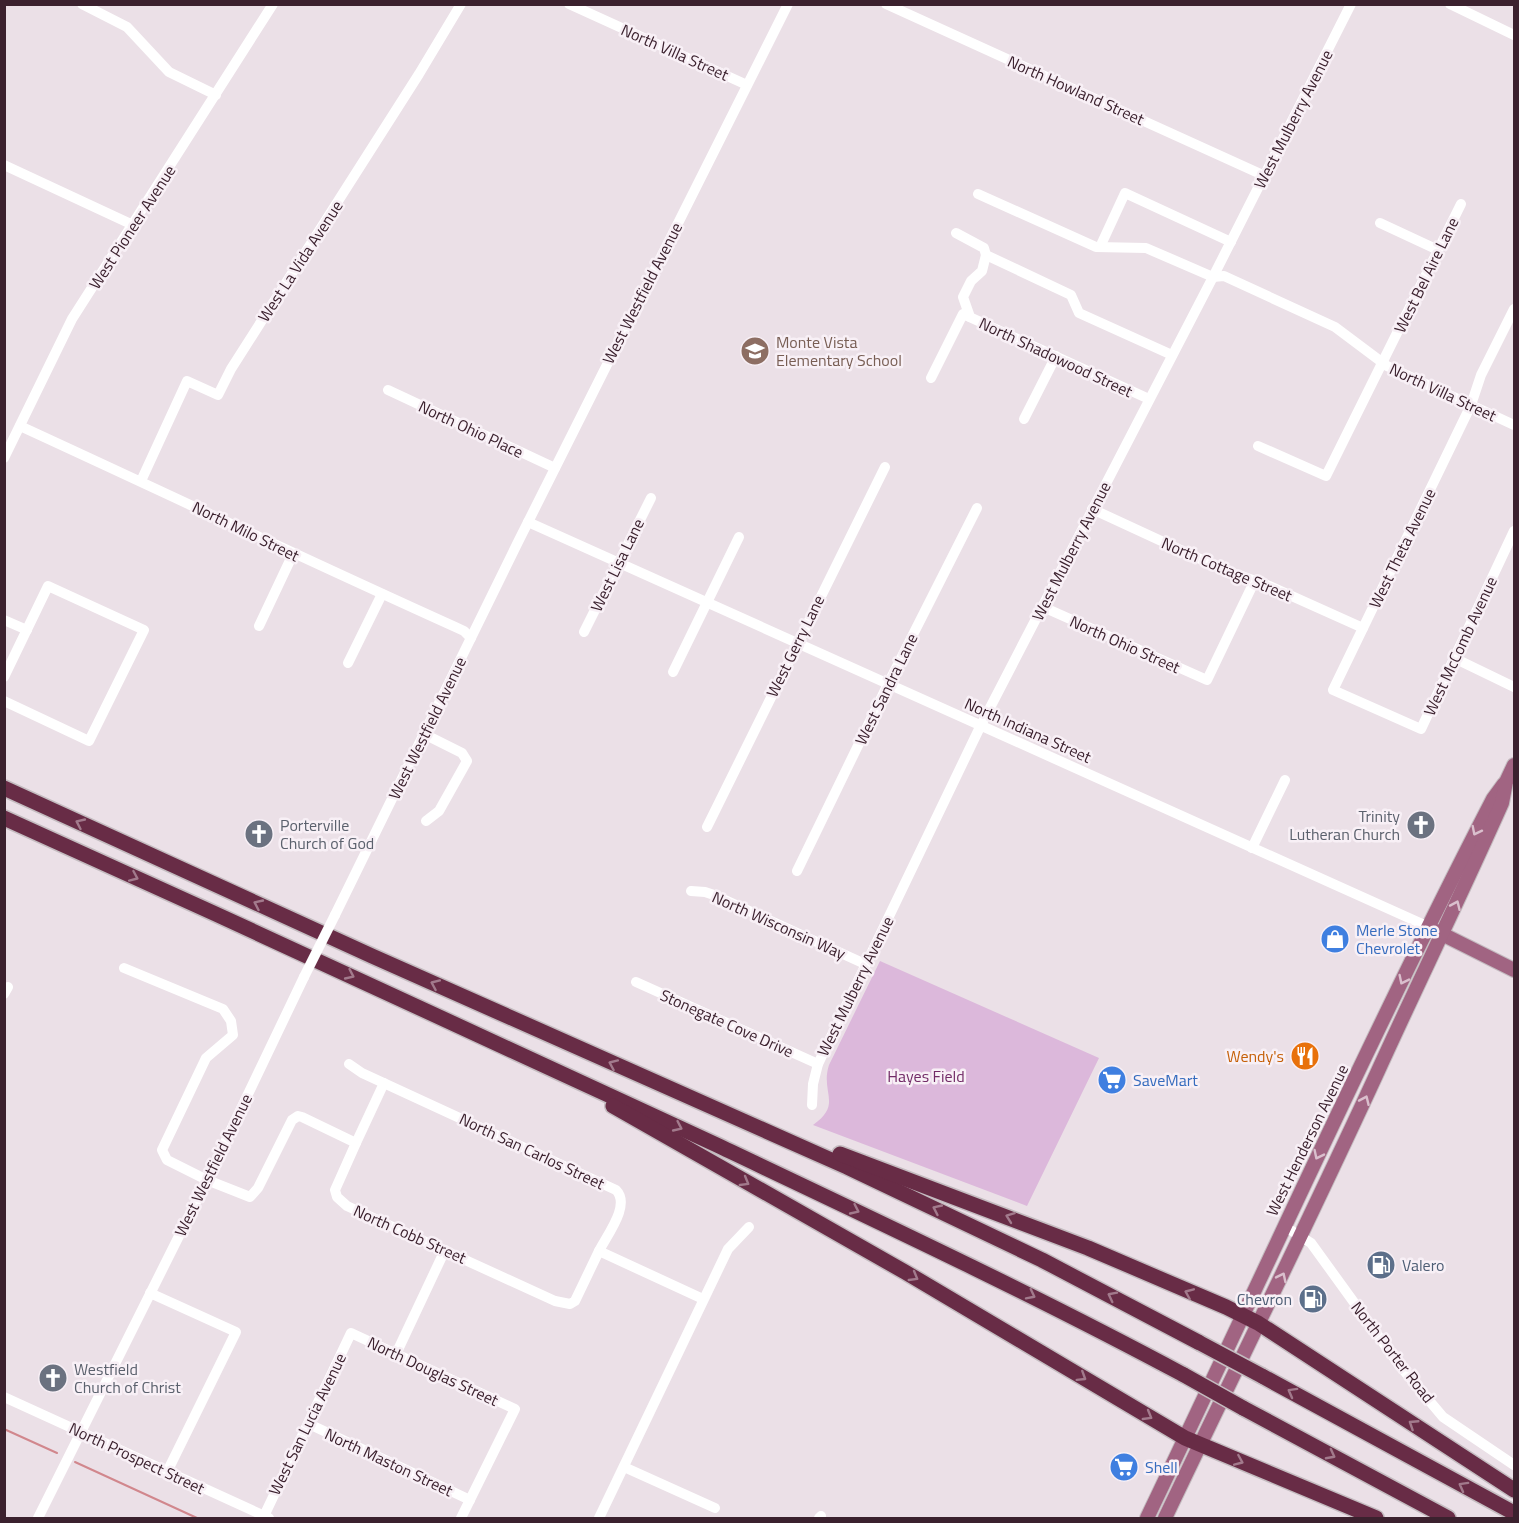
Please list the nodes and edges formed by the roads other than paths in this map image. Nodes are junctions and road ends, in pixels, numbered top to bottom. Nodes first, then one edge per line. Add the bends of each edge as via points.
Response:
1 (82, 4) edge
2 (273, 4) edge
3 (461, 4) edge
4 (569, 4) edge
5 (788, 4) edge
6 (886, 4) edge
7 (1351, 4) edge
8 (1450, 4) edge
9 (1515, 35) edge
10 (747, 85) junction
11 (216, 95) junction
12 (4, 165) edge
13 (1265, 176) junction
14 (978, 194) dead end
15 (1461, 204) dead end
16 (1380, 223) dead end
17 (133, 225) junction
18 (956, 233) dead end
19 (1231, 242) junction
20 (1100, 247) junction
21 (1438, 250) junction
22 (986, 255) junction
23 (1213, 277) junction
24 (1515, 309) edge
25 (967, 316) junction
26 (1172, 355) junction
27 (1056, 356) junction
28 (1382, 363) junction
29 (931, 378) dead end
30 (388, 390) dead end
31 (1149, 399) junction
32 (1471, 405) junction
33 (1024, 419) dead end
34 (1515, 425) edge
35 (20, 426) junction
36 (1258, 446) dead end
37 (4, 458) edge
38 (885, 467) dead end
39 (555, 468) junction
40 (141, 481) junction
41 (651, 498) dead end
42 (977, 508) dead end
43 (1092, 509) junction
44 (528, 522) junction
45 (1515, 531) edge
46 (739, 537) dead end
47 (293, 554) junction
48 (618, 562) junction
49 (1255, 580) junction
50 (382, 594) junction
51 (706, 602) junction
52 (1043, 607) junction
53 (4, 620) edge
54 (259, 626) dead end
55 (1363, 628) junction
56 (27, 630) junction
57 (584, 632) dead end
58 (471, 638) junction
59 (796, 643) junction
60 (1454, 658) junction
61 (348, 663) dead end
62 (673, 672) dead end
63 (4, 677) edge
64 (888, 684) junction
65 (1515, 687) edge
66 (4, 701) edge
67 (980, 727) junction
68 (1421, 729) joint
69 (424, 734) junction
70 (1515, 765) edge
71 (1285, 780) dead end
72 (1506, 782) junction
73 (4, 788) edge
74 (4, 818) edge
75 (426, 821) dead end
76 (706, 827) dead end
77 (1252, 848) junction
78 (797, 870) dead end
79 (691, 891) dead end
80 (1429, 927) junction
81 (1443, 934) junction
82 (865, 964) junction
83 (124, 968) dead end
84 (1515, 970) edge
85 (636, 981) dead end
86 (1390, 1007) junction
87 (530, 1058) junction
88 (818, 1064) junction
89 (349, 1065) dead end
90 (1378, 1070) junction
91 (384, 1083) junction
92 (667, 1087) junction
93 (1345, 1099) junction
94 (812, 1105) dead end
95 (356, 1143) junction
96 (207, 1180) junction
97 (1317, 1202) junction
98 (1284, 1226) junction
99 (749, 1227) dead end
100 (1302, 1235) junction
101 (445, 1250) junction
102 (599, 1251) junction
103 (150, 1293) junction
104 (703, 1299) junction
105 (1243, 1316) junction
106 (1258, 1323) junction
107 (351, 1333) joint
108 (396, 1354) junction
109 (4, 1397) edge
110 (309, 1424) junction
111 (81, 1432) junction
112 (1185, 1438) junction
113 (1200, 1445) junction
114 (1515, 1465) edge
115 (624, 1467) junction
116 (167, 1472) junction
117 (1515, 1490) edge
118 (470, 1500) junction
119 (715, 1508) dead end
120 (1515, 1514) edge
121 (267, 1517) edge
122 (38, 1518) edge
123 (461, 1518) edge
124 (599, 1518) edge
125 (1148, 1518) edge
126 (1165, 1518) edge
127 (1376, 1518) edge
128 (1448, 1518) edge

1 - 11 street via 127,27 169,72
2 - 11 street, West Pioneer Avenue
3 - 40 street, West La Vida Avenue via 218,395 187,381
4 - 10 street, North Villa Street
5 - 10 street, West Westfield Avenue
6 - 13 street, North Howland Street
7 - 13 street, West Mulberry Avenue
8 - 9 street
10 - 39 street, West Westfield Avenue
11 - 17 street, West Pioneer Avenue
12 - 17 street
13 - 19 street, West Mulberry Avenue
14 - 20 street
15 - 21 street, West Bel Aire Lane
16 - 21 street
17 - 35 street, West Pioneer Avenue via 72,320
18 - 22 street via 984,248
19 - 20 street via 1125,193
19 - 23 street, West Mulberry Avenue
20 - 23 street, North Villa Street via 1146,248
21 - 28 street, West Bel Aire Lane
22 - 25 street via 982,271 963,297
22 - 26 street via 1071,295 1079,313
23 - 26 street, West Mulberry Avenue
23 - 28 street, North Villa Street via 1224,276 1335,327
24 - 32 street, West Theta Avenue via 1481,375
25 - 27 street, North Shadowood Street
25 - 29 street
26 - 31 street, West Mulberry Avenue
27 - 31 street, North Shadowood Street
27 - 33 street
28 - 32 street, North Villa Street
28 - 36 street, West Bel Aire Lane via 1326,476
30 - 39 street, North Ohio Place
31 - 43 street, West Mulberry Avenue
32 - 34 street, North Villa Street
32 - 55 street, West Theta Avenue
35 - 37 street, West Pioneer Avenue
35 - 40 street, North Milo Street
38 - 59 street, West Gerry Lane
39 - 44 street, West Westfield Avenue
40 - 47 street, North Milo Street
41 - 48 street, West Lisa Lane
42 - 64 street, West Sandra Lane
43 - 49 street, North Cottage Street via 1224,570
43 - 52 street, West Mulberry Avenue
44 - 48 street, North Indiana Street
44 - 58 street, West Westfield Avenue
45 - 60 street, West McComb Avenue
46 - 51 street
47 - 50 street, North Milo Street
47 - 54 street
48 - 51 street, North Indiana Street
48 - 57 street, West Lisa Lane
49 - 52 street, North Ohio Street via 1207,680
49 - 55 street, North Cottage Street
50 - 58 street, North Milo Street via 464,631
50 - 61 street
51 - 59 street, North Indiana Street
51 - 62 street
52 - 67 street, West Mulberry Avenue
53 - 56 street
55 - 68 street, West Theta Avenue via 1333,690
56 - 63 street
56 - 66 street via 48,586 144,630 88,741
58 - 69 street, West Westfield Avenue
59 - 64 street, North Indiana Street
59 - 76 street, West Gerry Lane
60 - 65 street
60 - 68 street, West McComb Avenue
64 - 67 street, North Indiana Street
64 - 78 street, West Sandra Lane
67 - 77 street, North Indiana Street
67 - 82 street, West Mulberry Avenue
69 - 75 street via 462,753 466,761 440,812
69 - 96 street, West Westfield Avenue, bridge
70 - 72 main road, West Henderson Avenue
71 - 77 street
72 -> 80 main road, West Henderson Avenue via 1492,799
81 -> 72 main road, West Henderson Avenue via 1502,803
92 -> 73 highway
74 -> 87 highway
77 - 80 street, North Indiana Street
79 - 82 street, North Wisconsin Way via 714,895
80 - 81 main road, North Indiana Street
80 -> 86 main road, West Henderson Avenue
81 - 84 main road, North Indiana Street
81 - 90 main road, West Henderson Avenue
82 - 88 street, West Mulberry Avenue
83 - 96 street via 223,1009 231,1021 233,1035 207,1058 162,1150 167,1160
85 - 88 street, Stonegate Cove Drive
86 - 90 main road via 1374,1055 1373,1068
86 - 93 main road, West Henderson Avenue
87 -> 112 highway via 905,1272
87 -> 128 highway, bridge via 993,1276
88 - 94 street, West Mulberry Avenue
89 - 91 street, North San Carlos Street
97 -> 90 main road, West Henderson Avenue
91 - 95 street
91 - 102 street, North San Carlos Street via 616,1190 622,1206
105 -> 92 highway via 1021,1221 853,1159 714,1101
120 -> 92 highway, bridge via 1042,1260
93 - 97 main road via 1349,1111 1318,1187
93 -> 98 main road, West Henderson Avenue
95 - 96 street via 298,1116 292,1120 253,1196
95 - 101 street, North Cobb Street via 338,1182 337,1197 347,1206
96 - 103 street, West Westfield Avenue
97 - 100 main road, West Henderson Avenue
98 - 100 street, North Porter Road
98 - 105 main road, West Henderson Avenue
99 - 104 street via 728,1249
106 -> 100 main road, West Henderson Avenue
100 - 114 street, North Porter Road via 1443,1417
101 - 102 street, North Cobb Street via 555,1301 570,1304 578,1297
101 - 108 street
102 - 104 street
103 - 111 street, West Westfield Avenue
103 - 116 street via 236,1332
104 - 115 street
105 - 106 highway
105 - 112 main road, West Henderson Avenue
106 - 113 main road, West Henderson Avenue
117 -> 106 highway
107 - 108 street, North Douglas Street
107 - 110 street, West San Lucia Avenue
108 - 118 street, North Douglas Street via 515,1410
109 - 111 street, North Prospect Street
110 - 118 street, North Maston Street
110 - 121 street, West San Lucia Avenue
111 - 116 street, North Prospect Street
111 - 122 street, West Westfield Avenue
112 - 113 highway
112 - 125 main road, West Henderson Avenue
113 - 126 main road, West Henderson Avenue
113 -> 127 highway
115 - 119 street
115 - 124 street
116 - 121 street, North Prospect Street
118 - 123 street

